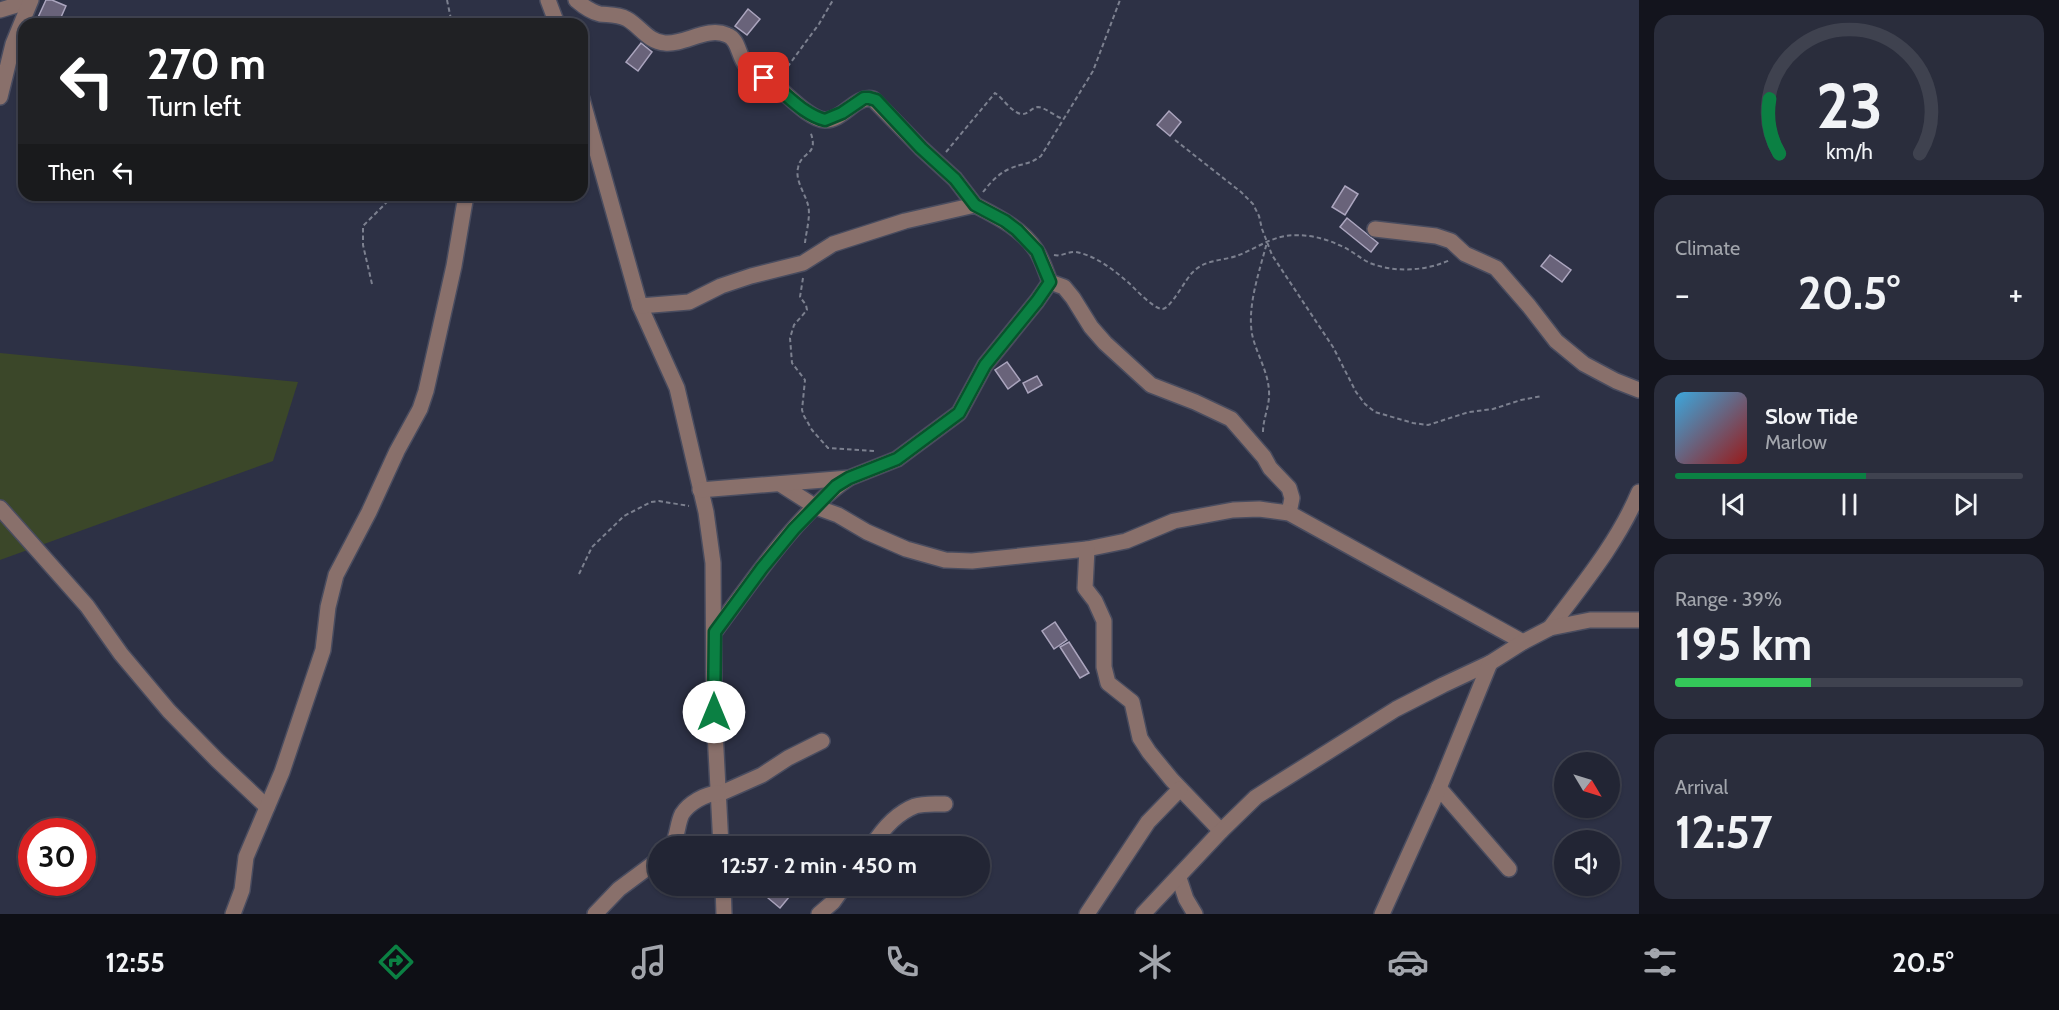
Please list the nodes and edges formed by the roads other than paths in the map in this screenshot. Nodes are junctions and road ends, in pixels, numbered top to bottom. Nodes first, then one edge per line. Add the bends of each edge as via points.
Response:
1 (548, 0) edge
2 (576, 0) edge
3 (31, 1) edge
4 (0, 10) edge
5 (24, 18) edge
6 (554, 18) edge
7 (18, 34) edge
8 (0, 97) edge
9 (588, 120) edge
10 (465, 201) edge
11 (975, 205) junction
12 (1375, 229) dead end
13 (1050, 282) junction
14 (640, 306) junction
15 (1639, 390) edge
16 (849, 478) junction
17 (780, 484) junction
18 (700, 490) junction
19 (1639, 492) edge
20 (816, 507) junction
21 (0, 508) edge
22 (1289, 513) junction
23 (1087, 549) junction
24 (1639, 620) edge
25 (1550, 628) junction
26 (715, 632) junction
27 (1522, 642) junction
28 (1490, 663) junction
29 (822, 741) dead end
30 (1439, 788) junction
31 (1180, 789) junction
32 (718, 794) junction
33 (945, 804) dead end
34 (267, 807) junction
35 (1221, 831) junction
36 (677, 836) edge
37 (720, 836) edge
38 (879, 836) edge
39 (648, 867) edge
40 (1509, 869) dead end
41 (1179, 878) junction
42 (723, 896) edge
43 (837, 896) edge
44 (233, 914) edge
45 (595, 914) edge
46 (724, 914) edge
47 (819, 914) edge
48 (1087, 914) edge
49 (1143, 914) edge
50 (1195, 914) edge
51 (1382, 914) edge

1 - 6 street
2 - 11 street via 598,13 621,16 666,44 702,34 726,34 734,39 748,67 825,120 864,98 873,99 955,179
3 - 4 street
3 - 5 street
7 - 8 street
9 - 14 street
10 - 34 street via 426,391 336,575 323,650
11 - 13 street via 1017,230 1037,251
11 - 14 street via 905,221 833,244 803,263 721,286 689,302
12 - 15 street via 1436,236 1496,268 1556,341 1584,364
13 - 16 street via 985,365 959,413 897,459
13 - 22 street via 1064,287 1091,327 1141,377 1163,391 1231,419 1288,488 1292,498
14 - 18 street via 677,388
16 - 17 street
16 - 20 street
17 - 18 street
17 - 20 street
18 - 26 street via 713,563
19 - 25 street via 1614,542
20 - 23 street via 906,549 945,560 972,561
20 - 26 street via 794,529
21 - 34 street via 87,606 169,711
22 - 23 street via 1233,510 1174,521 1126,542
22 - 27 street
23 - 31 street via 1085,588 1104,621 1105,676 1132,702 1140,738
24 - 25 street via 1590,620
25 - 27 street
26 - 32 street
27 - 28 street
28 - 30 street
28 - 35 street via 1396,710 1273,786
29 - 32 street via 762,775
30 - 40 street
30 - 51 street
31 - 35 street
31 - 48 street via 1148,822
32 - 36 street via 690,805
32 - 37 street
33 - 38 street via 915,806 893,820
34 - 44 street via 246,857 242,890
35 - 41 street
39 - 45 street
41 - 49 street
41 - 50 street
42 - 46 street
43 - 47 street

